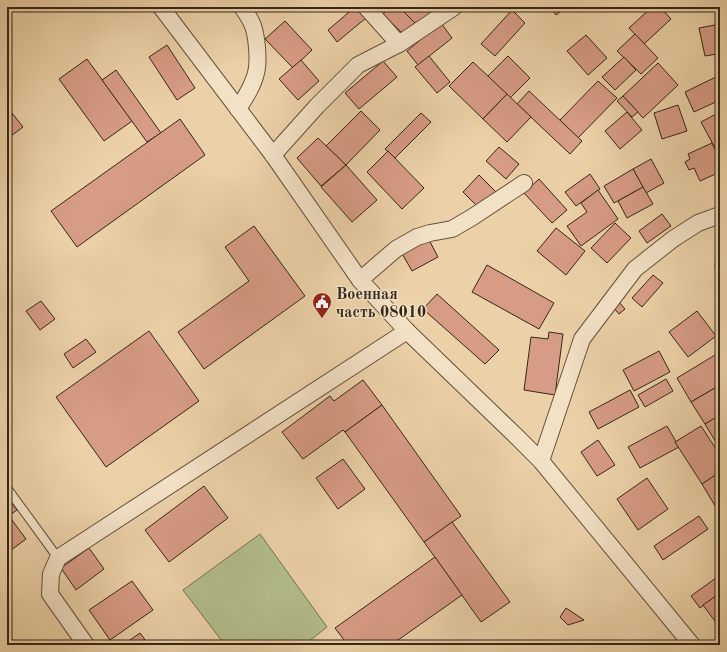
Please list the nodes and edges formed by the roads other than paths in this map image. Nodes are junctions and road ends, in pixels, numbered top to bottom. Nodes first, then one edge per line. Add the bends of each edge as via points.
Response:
1 (161, 7) edge
2 (242, 7) edge
3 (366, 7) edge
4 (454, 7) edge
5 (399, 44) junction
6 (238, 109) junction
7 (273, 155) junction
8 (524, 183) dead end
9 (720, 215) edge
10 (360, 280) junction
11 (407, 331) junction
12 (541, 461) junction
13 (7, 488) edge
14 (58, 558) junction
15 (86, 645) edge
16 (692, 645) edge

1 - 6 street
2 - 6 street via 254,29 258,55 257,72 248,94
3 - 5 street
4 - 5 street
5 - 7 street via 358,65
6 - 7 street
7 - 10 street
8 - 10 street via 452,229 417,237 396,249
9 - 12 street via 698,223 635,269 582,339
10 - 11 street
11 - 12 street
11 - 14 street
12 - 16 street
13 - 14 lane
14 - 15 street via 51,574 50,594

